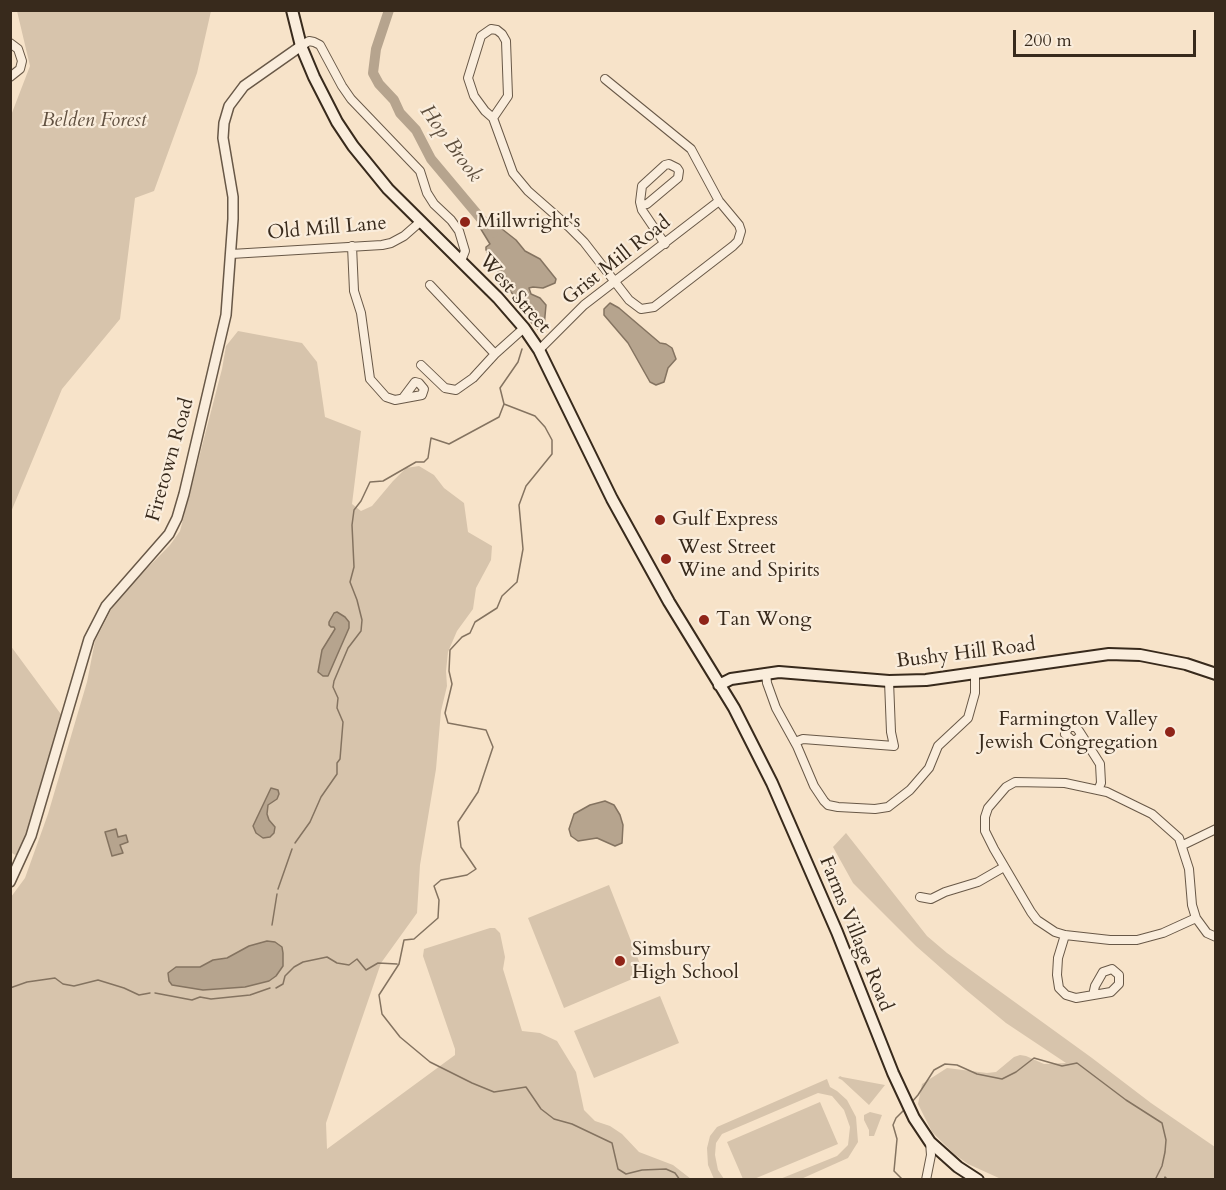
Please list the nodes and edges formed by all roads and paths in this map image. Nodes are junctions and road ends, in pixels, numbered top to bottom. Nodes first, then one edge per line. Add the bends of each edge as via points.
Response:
1 (292, 10) edge
2 (10, 43) edge
3 (302, 46) junction
4 (10, 77) edge
5 (605, 79) dead end
6 (493, 118) junction
7 (719, 201) junction
8 (641, 205) junction
9 (420, 222) junction
10 (665, 244) junction
11 (352, 246) junction
12 (231, 254) junction
13 (461, 261) junction
14 (614, 282) junction
15 (430, 285) dead end
16 (524, 328) junction
17 (539, 350) junction
18 (495, 354) junction
19 (421, 365) dead end
20 (403, 398) dead end
21 (766, 673) junction
22 (1215, 674) edge
23 (975, 675) junction
24 (889, 681) junction
25 (719, 685) junction
26 (1081, 735) dead end
27 (795, 742) junction
28 (1098, 790) junction
29 (1215, 829) edge
30 (1183, 845) junction
31 (15, 863) edge
32 (1004, 867) junction
33 (10, 882) edge
34 (920, 897) dead end
35 (1196, 918) junction
36 (1065, 935) junction
37 (1215, 937) edge
38 (1093, 995) dead end
39 (930, 1142) junction
40 (926, 1179) edge
41 (978, 1179) edge

1 - 3 main road, West Street
2 - 4 street via 18,49 22,61 20,69
3 - 9 main road, West Street via 326,102 349,140
3 - 12 street, Firetown Road via 244,86 229,106 223,138 233,197
3 - 13 street via 309,41 320,45 351,99 420,171 430,199 459,231 465,251
5 - 7 street via 691,149
6 - 6 street via 508,96 506,41 491,29 480,36 468,78 474,96
6 - 14 street via 513,173 584,242
7 - 10 street, Grist Mill Road
7 - 14 street via 739,225 738,242 670,295 654,307 641,309
8 - 8 street via 646,181 665,165 677,168 678,178
8 - 10 street
9 - 11 street, Old Mill Lane via 392,243
9 - 13 main road, West Street
10 - 14 street, Grist Mill Road
11 - 12 street, Old Mill Lane
11 - 20 street via 354,291 370,379 386,397
12 - 31 street, Firetown Road via 223,331 177,518 153,554 106,606 89,639 45,793
13 - 16 main road, West Street
14 - 17 street, Grist Mill Road via 584,305
15 - 18 street
16 - 17 main road, West Street
16 - 18 street
17 - 25 main road, West Street via 612,499
18 - 19 street via 456,390 444,388
21 - 24 main road, Bushy Hill Road
21 - 25 main road, Bushy Hill Road
21 - 27 street via 776,708
22 - 23 main road, Bushy Hill Road via 1140,655 1109,654
23 - 24 main road, Bushy Hill Road
23 - 27 street via 968,718 938,746 929,768 910,790 888,807 828,805 814,786
24 - 27 street via 894,746 803,739
25 - 39 main road, Farms Village Road via 772,783 907,1105
26 - 28 street via 1100,764
28 - 30 street via 1152,814
28 - 32 street via 1065,783 1015,782 1006,787 985,817 985,831
29 - 30 street
30 - 35 street
31 - 33 street, Firetown Road
32 - 34 street via 978,882 931,899
32 - 36 street via 1037,920
35 - 36 street via 1137,940
35 - 37 street
36 - 38 street via 1057,966 1059,988 1071,997
39 - 40 street
39 - 41 main road, Farms Village Road

